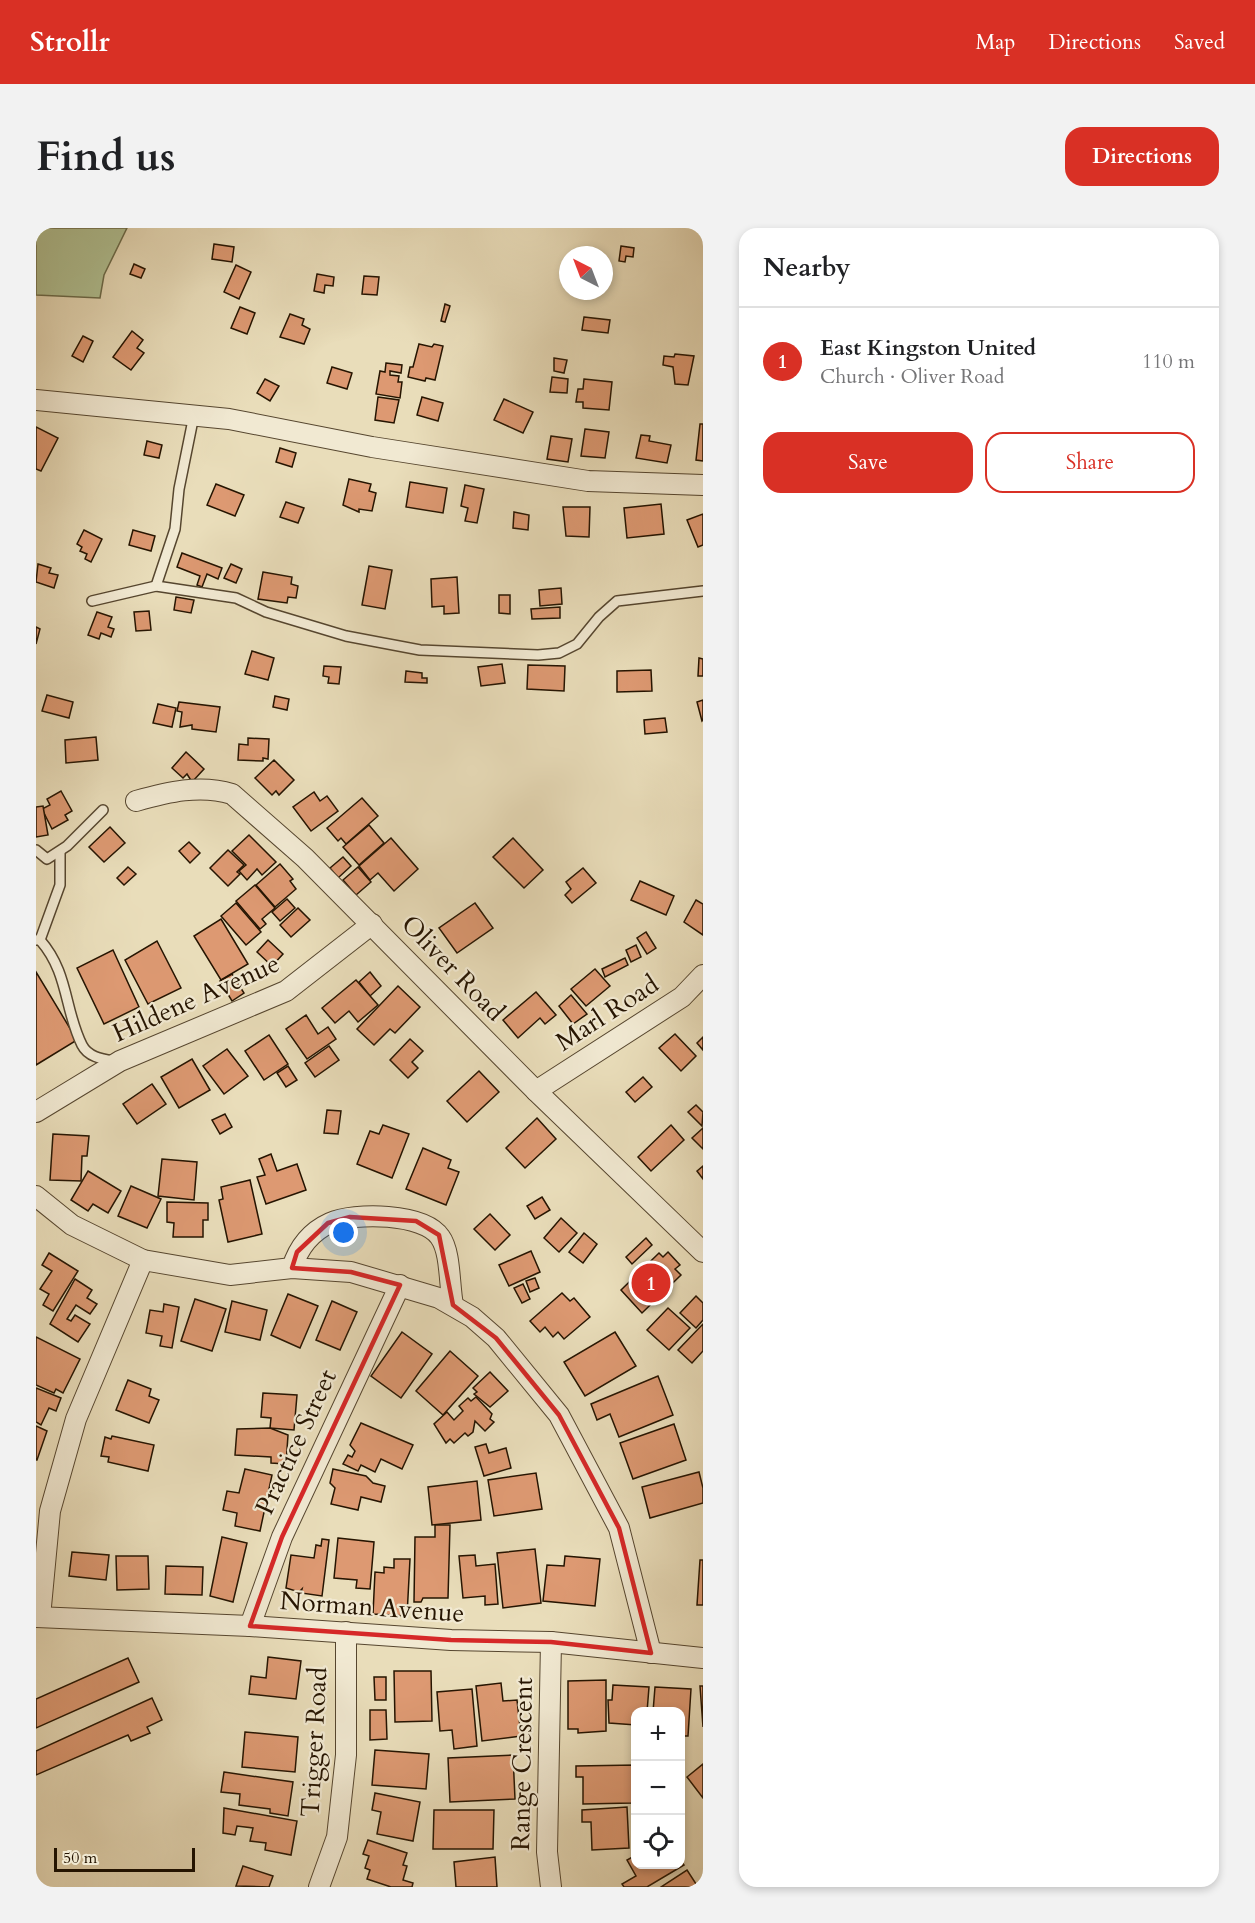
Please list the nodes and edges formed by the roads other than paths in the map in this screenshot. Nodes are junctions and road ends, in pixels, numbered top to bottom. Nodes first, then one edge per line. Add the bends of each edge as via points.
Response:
1 (36, 400) edge
2 (194, 415) junction
3 (703, 485) edge
4 (156, 586) junction
5 (703, 591) edge
6 (92, 601) dead end
7 (136, 801) dead end
8 (103, 810) dead end
9 (36, 850) edge
10 (60, 852) junction
11 (372, 924) junction
12 (38, 940) edge
13 (703, 975) edge
14 (120, 1061) junction
15 (536, 1091) junction
16 (36, 1112) edge
17 (36, 1196) edge
18 (703, 1252) edge
19 (143, 1260) junction
20 (292, 1268) junction
21 (400, 1285) junction
22 (453, 1305) junction
23 (38, 1617) edge
24 (250, 1626) junction
25 (345, 1632) junction
26 (551, 1642) junction
27 (651, 1653) junction
28 (703, 1658) edge
29 (319, 1887) edge
30 (551, 1887) edge

1 - 2 street
2 - 3 street via 588,481
2 - 4 lane via 175,529
4 - 5 lane via 236,598 266,612 346,636 420,650 538,655 559,653 577,644 617,601
4 - 6 lane
7 - 11 street, Oliver Road via 189,790 218,789 232,794
8 - 10 lane
9 - 10 lane via 47,859
10 - 12 lane via 60,885
11 - 14 street, Hildene Avenue via 286,991
11 - 15 street, Oliver Road
12 - 14 lane via 51,953 64,980 83,1046 98,1059
13 - 15 street, Marl Road via 682,996
14 - 16 street, Hildene Avenue
15 - 18 street, Oliver Road
17 - 19 street via 72,1225
19 - 20 street via 230,1275
19 - 23 street via 76,1419 50,1511
20 - 21 street via 351,1272
20 - 22 street via 297,1252 328,1223 350,1217 416,1221 439,1235 446,1248
21 - 22 street
21 - 24 street, Practice Street via 282,1537
22 - 27 street via 496,1338 559,1415 619,1528
23 - 24 street, Norman Avenue
24 - 25 street, Norman Avenue
25 - 26 street, Norman Avenue
25 - 29 street, Trigger Road via 344,1767 337,1837
26 - 27 street, Norman Avenue
26 - 30 street, Range Crescent via 547,1852
27 - 28 street, Norman Avenue

